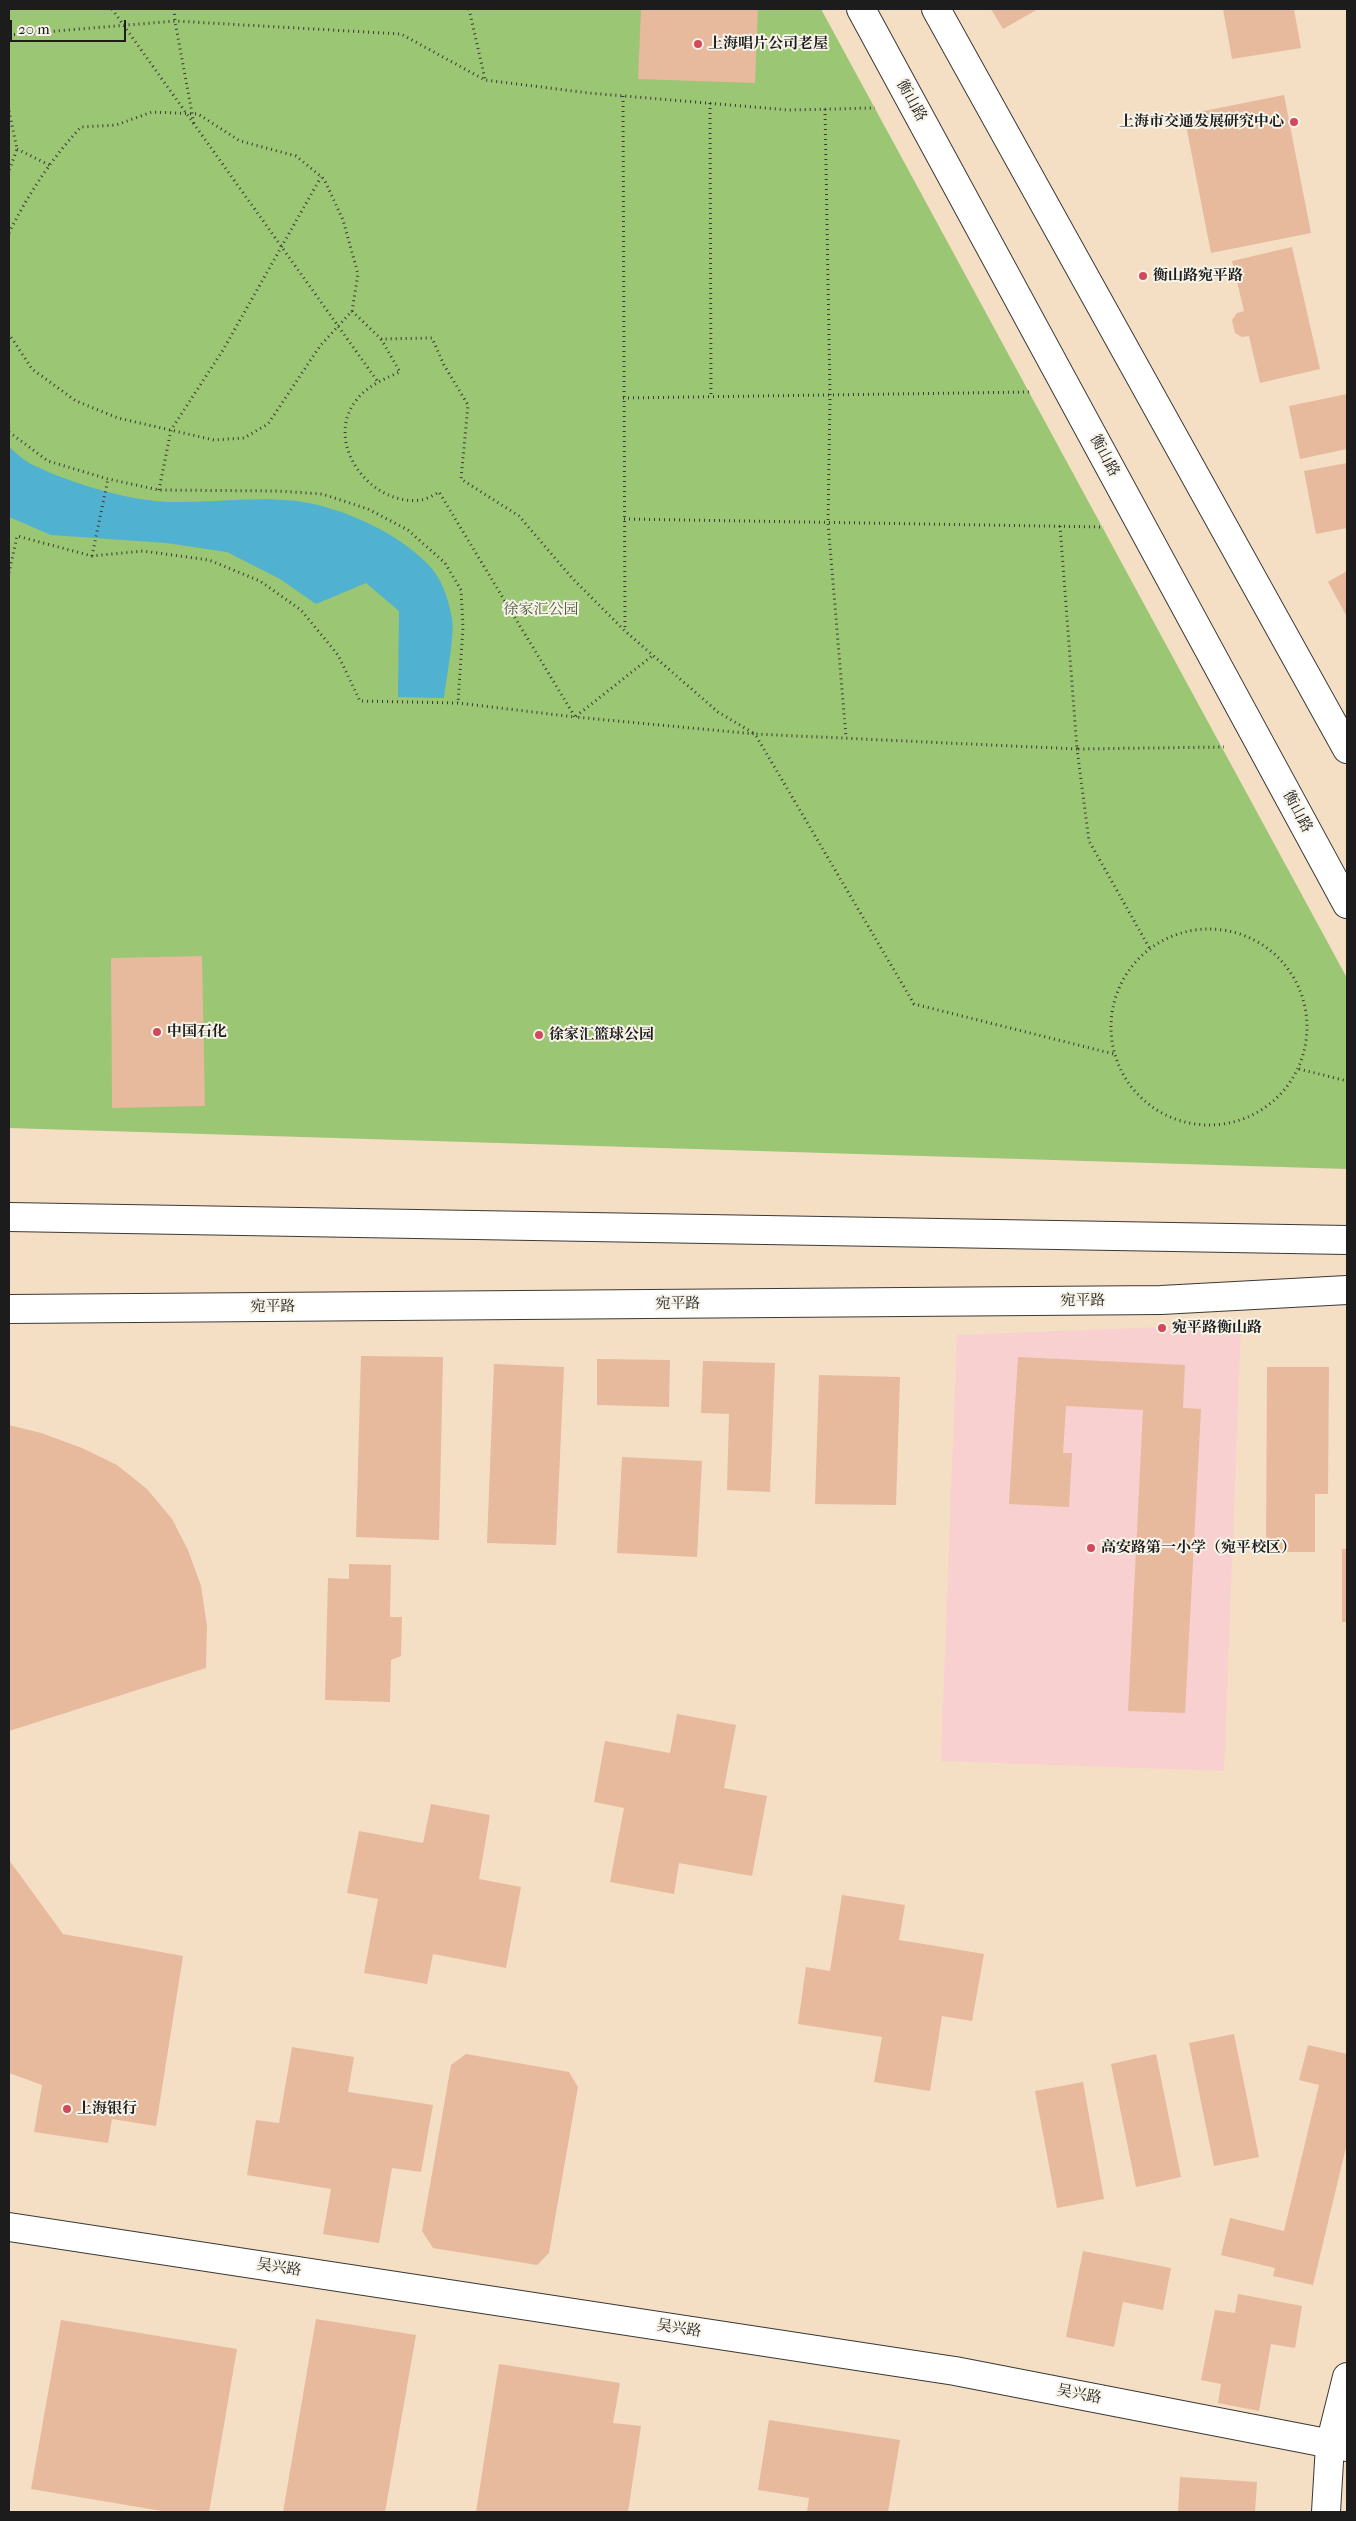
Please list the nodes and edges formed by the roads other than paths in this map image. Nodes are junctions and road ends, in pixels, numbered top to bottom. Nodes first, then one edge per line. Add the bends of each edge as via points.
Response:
1 (861, 9) edge
2 (936, 9) edge
3 (1347, 749) edge
4 (1347, 904) edge
5 (9, 1217) edge
6 (1347, 1240) edge
7 (1347, 1290) edge
8 (9, 1309) edge
9 (9, 2227) edge
10 (1347, 2377) edge
11 (1339, 2446) edge
12 (1326, 2512) edge

1 - 4 main road, 衡山路
2 - 3 main road
5 - 6 main road
7 - 8 main road, 宛平路 via 1161,1300
9 - 11 main road, 吴兴路 via 955,2371
10 - 11 main road
11 - 12 main road

